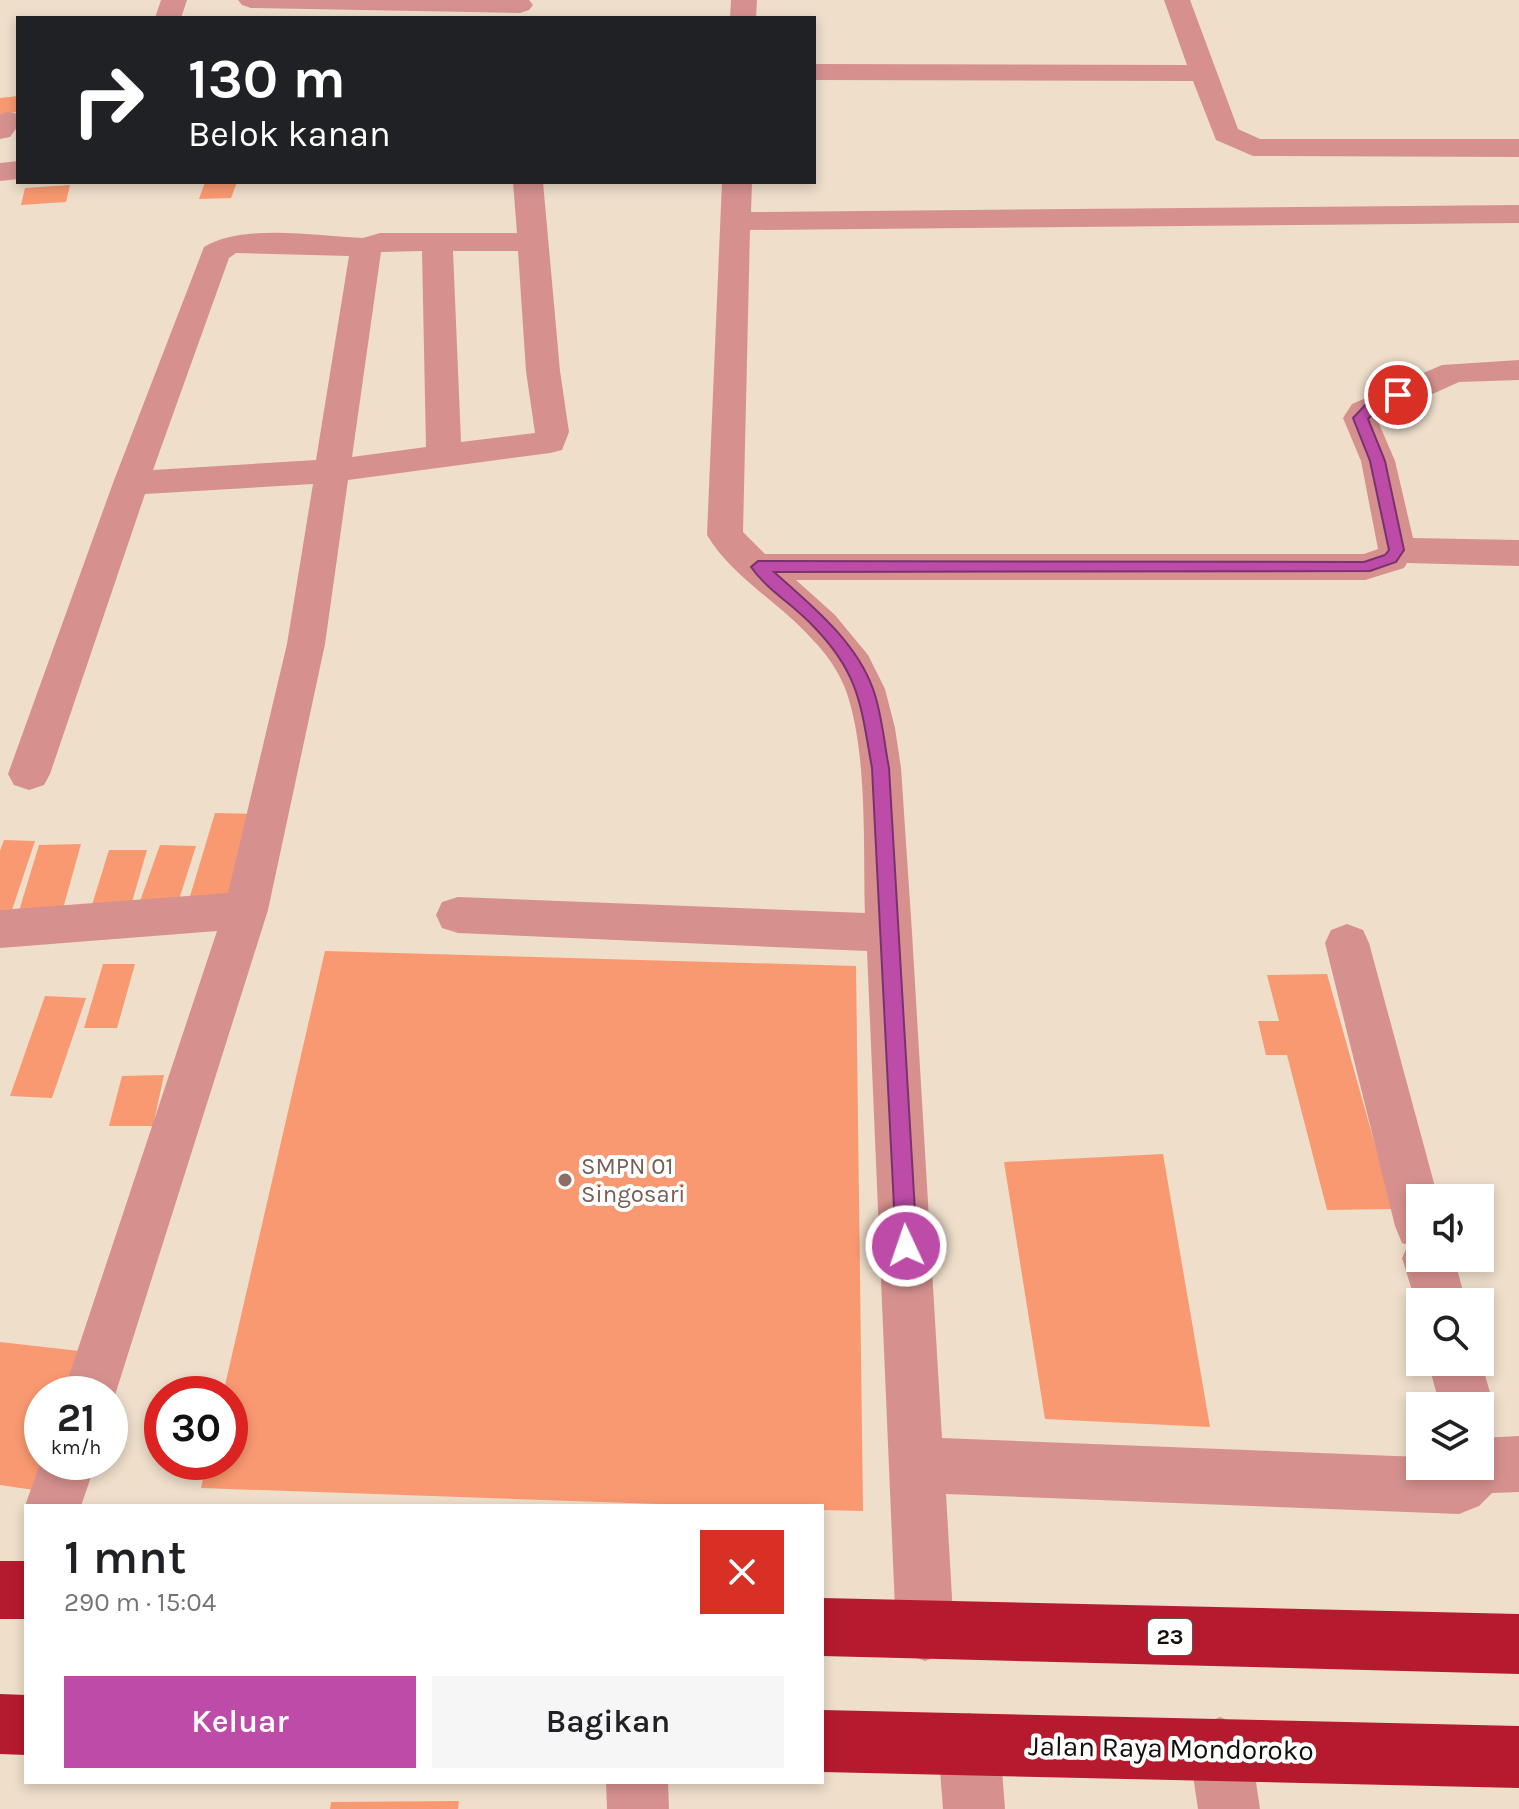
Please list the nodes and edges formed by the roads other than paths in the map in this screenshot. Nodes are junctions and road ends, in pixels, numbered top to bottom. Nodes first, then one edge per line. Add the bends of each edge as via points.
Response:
1 (251, 0) edge
2 (1177, 0) edge
3 (520, 8) edge
4 (434, 10) edge
5 (816, 72) edge
6 (1204, 73) junction
7 (1519, 148) edge
8 (528, 184) edge
9 (737, 184) edge
10 (1519, 214) edge
11 (736, 221) junction
12 (437, 242) junction
13 (531, 242) junction
14 (366, 247) junction
15 (1519, 370) edge
16 (444, 456) junction
17 (330, 471) junction
18 (131, 483) junction
19 (1397, 550) junction
20 (1519, 553) edge
21 (758, 567) junction
22 (29, 774) dead end
23 (246, 910) junction
24 (458, 915) dead end
25 (0, 929) edge
26 (890, 933) junction
27 (1347, 943) dead end
28 (1409, 1184) edge
29 (96, 1376) edge
30 (1519, 1464) edge
31 (918, 1465) junction
32 (1494, 1465) edge
33 (62, 1480) edge
34 (1467, 1480) edge
35 (54, 1504) edge
36 (0, 1590) edge
37 (24, 1590) edge
38 (824, 1627) edge
39 (925, 1632) junction
40 (1519, 1644) edge
41 (0, 1724) edge
42 (24, 1725) edge
43 (824, 1741) edge
44 (969, 1744) junction
45 (1220, 1748) junction
46 (1519, 1757) edge
47 (637, 1784) edge
48 (638, 1809) edge
49 (974, 1809) edge
50 (1229, 1809) edge

1 - 4 street
2 - 6 street
3 - 4 street
5 - 6 street
6 - 7 street via 1226,134 1253,147
8 - 13 street
9 - 11 street
10 - 11 street
11 - 21 street via 725,535
12 - 13 street
12 - 14 street via 380,242
12 - 16 street
13 - 16 street via 552,439 539,446
14 - 17 street
14 - 18 street via 243,243 215,253
15 - 19 street via 1454,372 1364,412 1360,418 1378,461
16 - 17 street
17 - 18 street
17 - 23 street via 306,644
18 - 22 street
19 - 20 street
19 - 21 street via 1391,559 1365,567
21 - 26 street via 821,623 866,690 880,768
23 - 25 street
23 - 29 street
24 - 26 street
26 - 31 street
27 - 28 street
30 - 32 street
31 - 34 street via 1459,1486
31 - 39 street
33 - 35 street
36 - 37 highway
38 - 39 highway, 23
39 - 40 highway, 23
41 - 42 highway
43 - 44 highway, Jalan Raya Mondoroko
44 - 45 highway, Jalan Raya Mondoroko
44 - 49 street
45 - 46 highway, Jalan Raya Mondoroko
45 - 50 street
47 - 48 street

